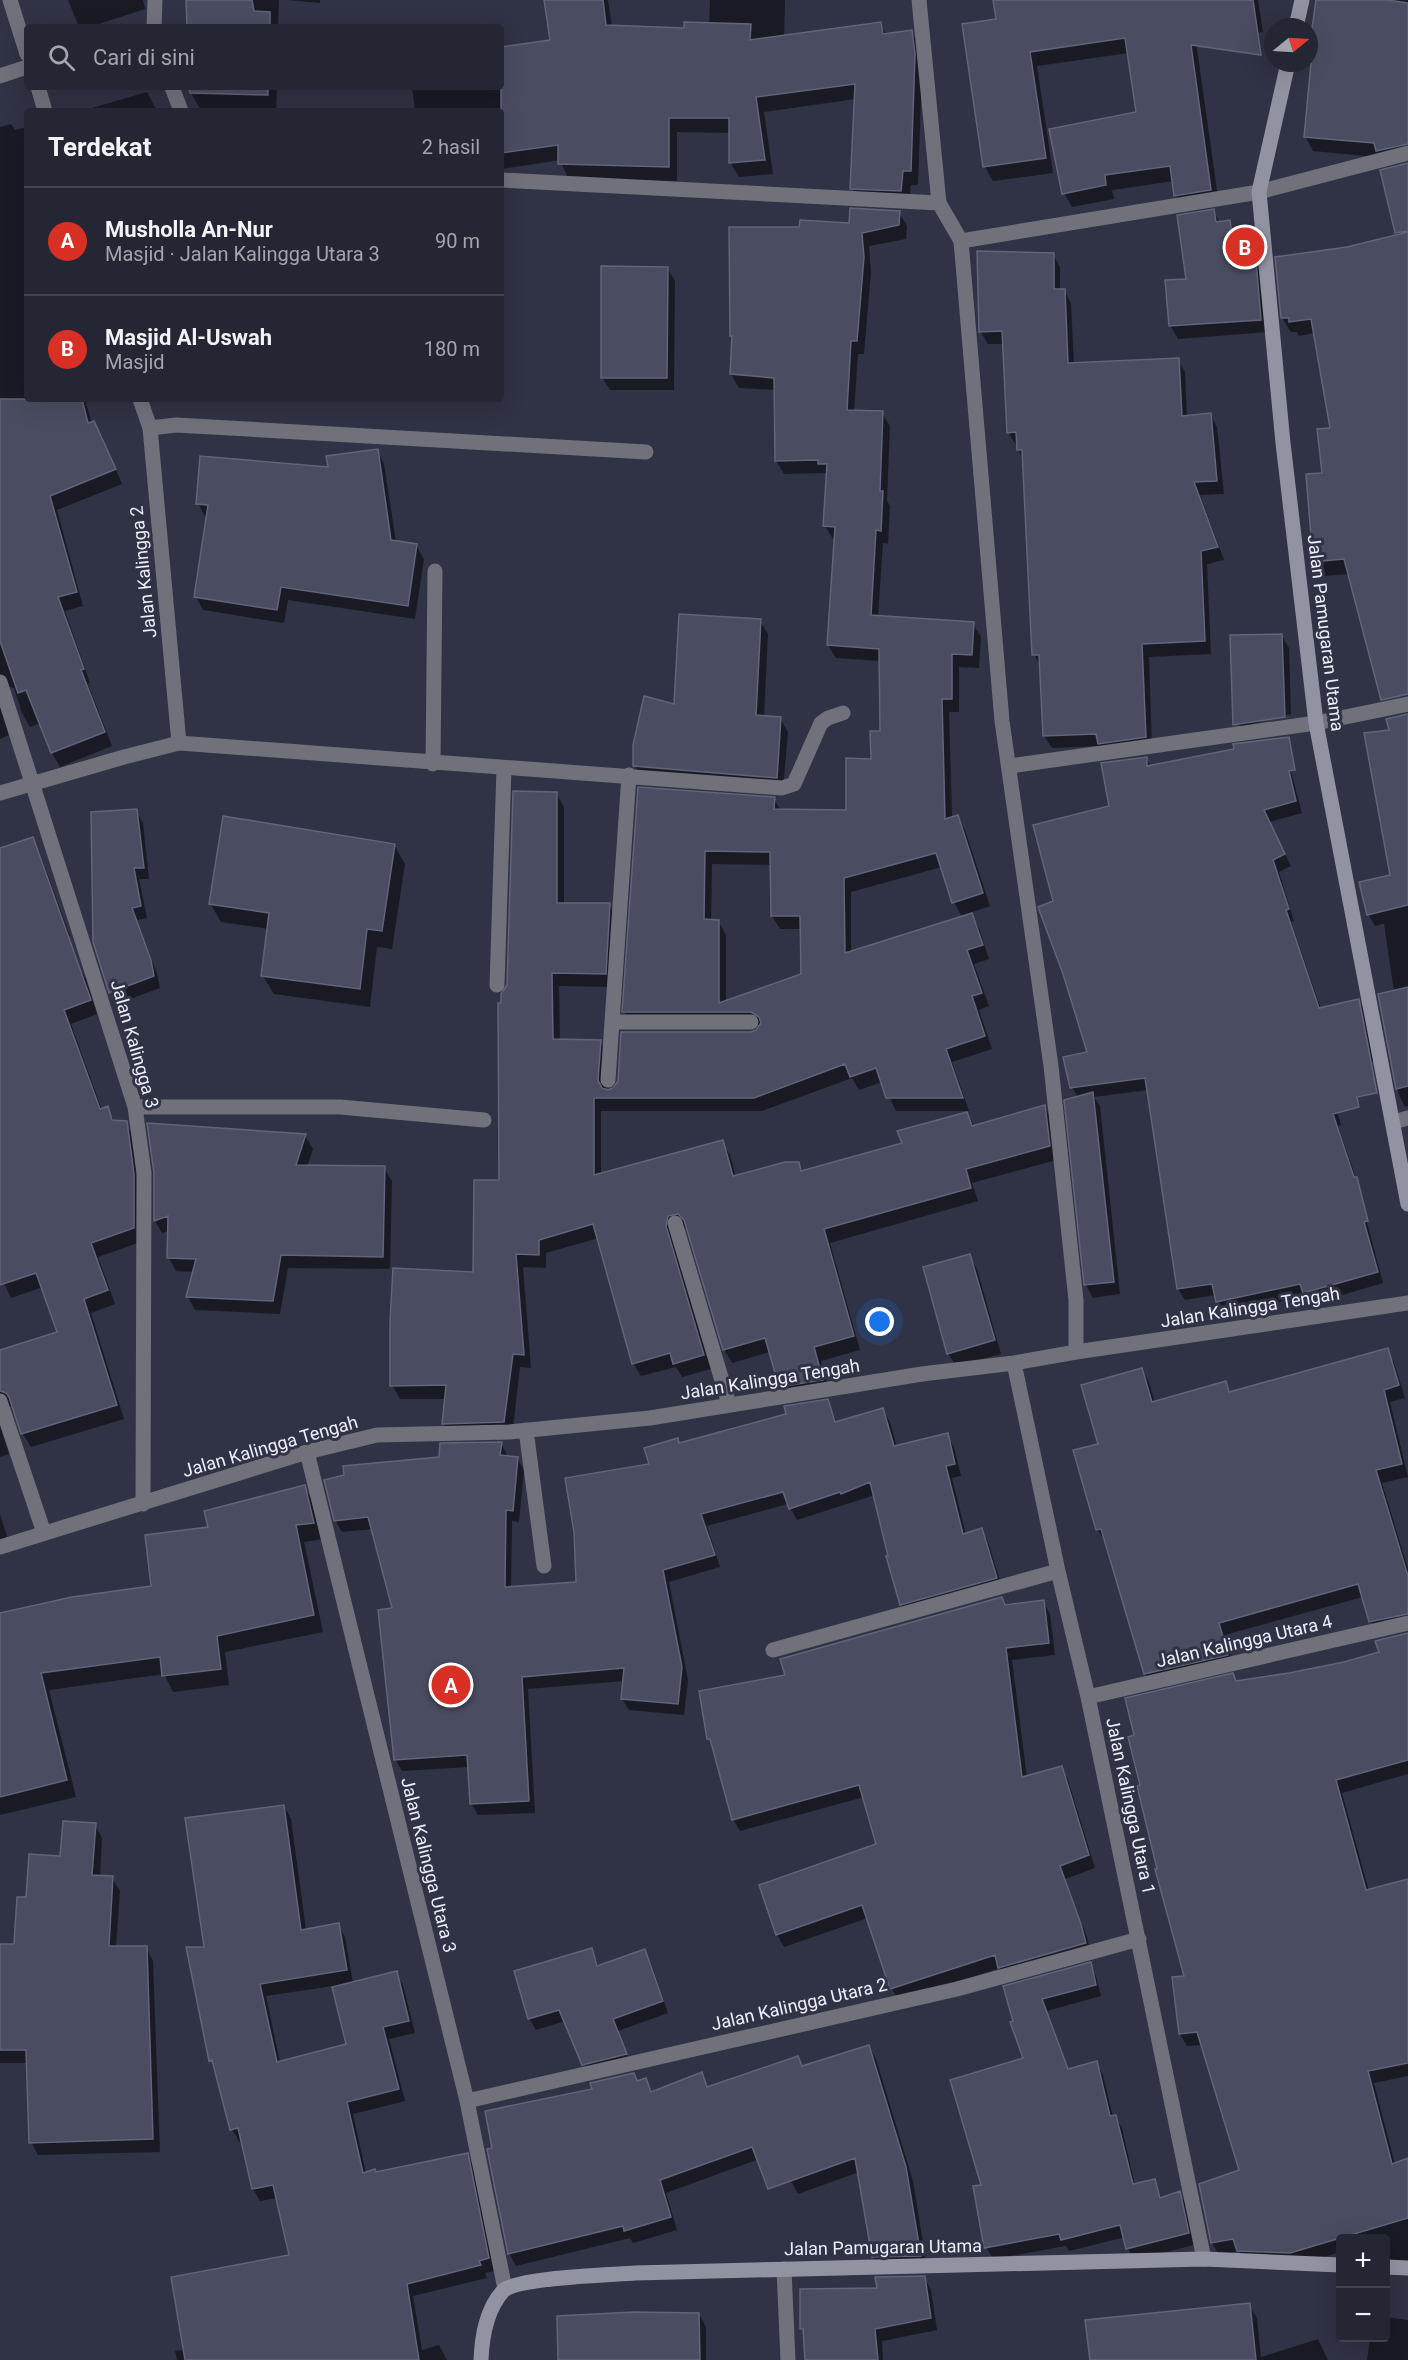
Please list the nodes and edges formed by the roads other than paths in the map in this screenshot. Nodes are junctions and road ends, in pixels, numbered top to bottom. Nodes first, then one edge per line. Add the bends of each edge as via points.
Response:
1 (10, 0) edge
2 (155, 0) edge
3 (919, 0) edge
4 (1302, 0) edge
5 (1298, 18) edge
6 (153, 24) edge
7 (24, 44) edge
8 (24, 68) edge
9 (1286, 72) edge
10 (0, 76) edge
11 (39, 90) edge
12 (173, 90) edge
13 (44, 108) edge
14 (180, 108) edge
15 (1408, 153) edge
16 (504, 180) edge
17 (1259, 192) junction
18 (939, 203) junction
19 (961, 241) junction
20 (141, 402) edge
21 (150, 428) junction
22 (646, 452) dead end
23 (435, 571) dead end
24 (0, 682) edge
25 (1408, 705) edge
26 (843, 713) dead end
27 (1316, 723) junction
28 (179, 743) junction
29 (433, 764) junction
30 (1010, 766) junction
31 (504, 768) junction
32 (629, 775) junction
33 (34, 783) junction
34 (0, 793) edge
35 (497, 985) dead end
36 (612, 1022) junction
37 (751, 1022) dead end
38 (608, 1080) dead end
39 (135, 1107) junction
40 (1408, 1118) edge
41 (484, 1120) dead end
42 (1393, 1122) junction
43 (1408, 1204) edge
44 (675, 1223) dead end
45 (1408, 1303) edge
46 (1076, 1352) junction
47 (1014, 1363) junction
48 (0, 1401) edge
49 (729, 1404) junction
50 (526, 1430) junction
51 (307, 1452) junction
52 (143, 1504) junction
53 (44, 1533) junction
54 (0, 1547) edge
55 (544, 1566) dead end
56 (1058, 1571) junction
57 (1408, 1623) edge
58 (773, 1650) dead end
59 (1088, 1697) junction
60 (1139, 1939) junction
61 (467, 2101) junction
62 (1204, 2259) junction
63 (1336, 2265) edge
64 (1390, 2267) edge
65 (1408, 2268) edge
66 (784, 2269) junction
67 (505, 2289) junction
68 (481, 2360) edge
69 (788, 2360) edge

1 - 7 street
2 - 6 street
3 - 18 street
4 - 5 street
8 - 10 street
9 - 17 street, Jalan Pamugaran Utama
11 - 13 street
12 - 14 street
15 - 17 street
16 - 18 street
17 - 19 street
17 - 27 street, Jalan Pamugaran Utama
18 - 19 street
19 - 30 street via 1002,721
20 - 21 street, Jalan Kalingga 2
21 - 22 street via 176,425
21 - 28 street, Jalan Kalingga 2
23 - 29 street
24 - 33 street, Jalan Kalingga 3
25 - 27 street
26 - 32 street via 821,723 794,784 789,787
27 - 30 street
27 - 42 street, Jalan Pamugaran Utama
28 - 29 street
28 - 33 street
29 - 31 street
30 - 46 street via 1052,1065 1076,1300
31 - 32 street
31 - 35 street
32 - 36 street
33 - 34 street
33 - 39 street, Jalan Kalingga 3
36 - 37 street
36 - 38 street
39 - 41 street via 340,1107
39 - 52 street, Jalan Kalingga 3 via 144,1173
40 - 42 street
42 - 43 street, Jalan Pamugaran Utama
44 - 49 street
45 - 46 street, Jalan Kalingga Tengah
46 - 47 street, Jalan Kalingga Tengah
47 - 49 street, Jalan Kalingga Tengah
47 - 56 street, Jalan Kalingga Utara 1
48 - 53 street
49 - 50 street, Jalan Kalingga Tengah via 650,1418
50 - 51 street, Jalan Kalingga Tengah via 376,1435
50 - 55 street
51 - 52 street, Jalan Kalingga Tengah
51 - 61 street, Jalan Kalingga Utara 3
52 - 53 street, Jalan Kalingga Tengah
53 - 54 street, Jalan Kalingga Tengah
56 - 58 street
56 - 59 street, Jalan Kalingga Utara 1
57 - 59 street, Jalan Kalingga Utara 4
59 - 60 street, Jalan Kalingga Utara 1
60 - 61 street, Jalan Kalingga Utara 2 via 957,1989
60 - 62 street, Jalan Kalingga Utara 1
61 - 67 street, Jalan Kalingga Utara 3
62 - 63 street, Jalan Pamugaran Utama
62 - 66 street, Jalan Pamugaran Utama
64 - 65 street
66 - 67 street, Jalan Pamugaran Utama via 562,2278
66 - 69 street
67 - 68 street via 489,2313

